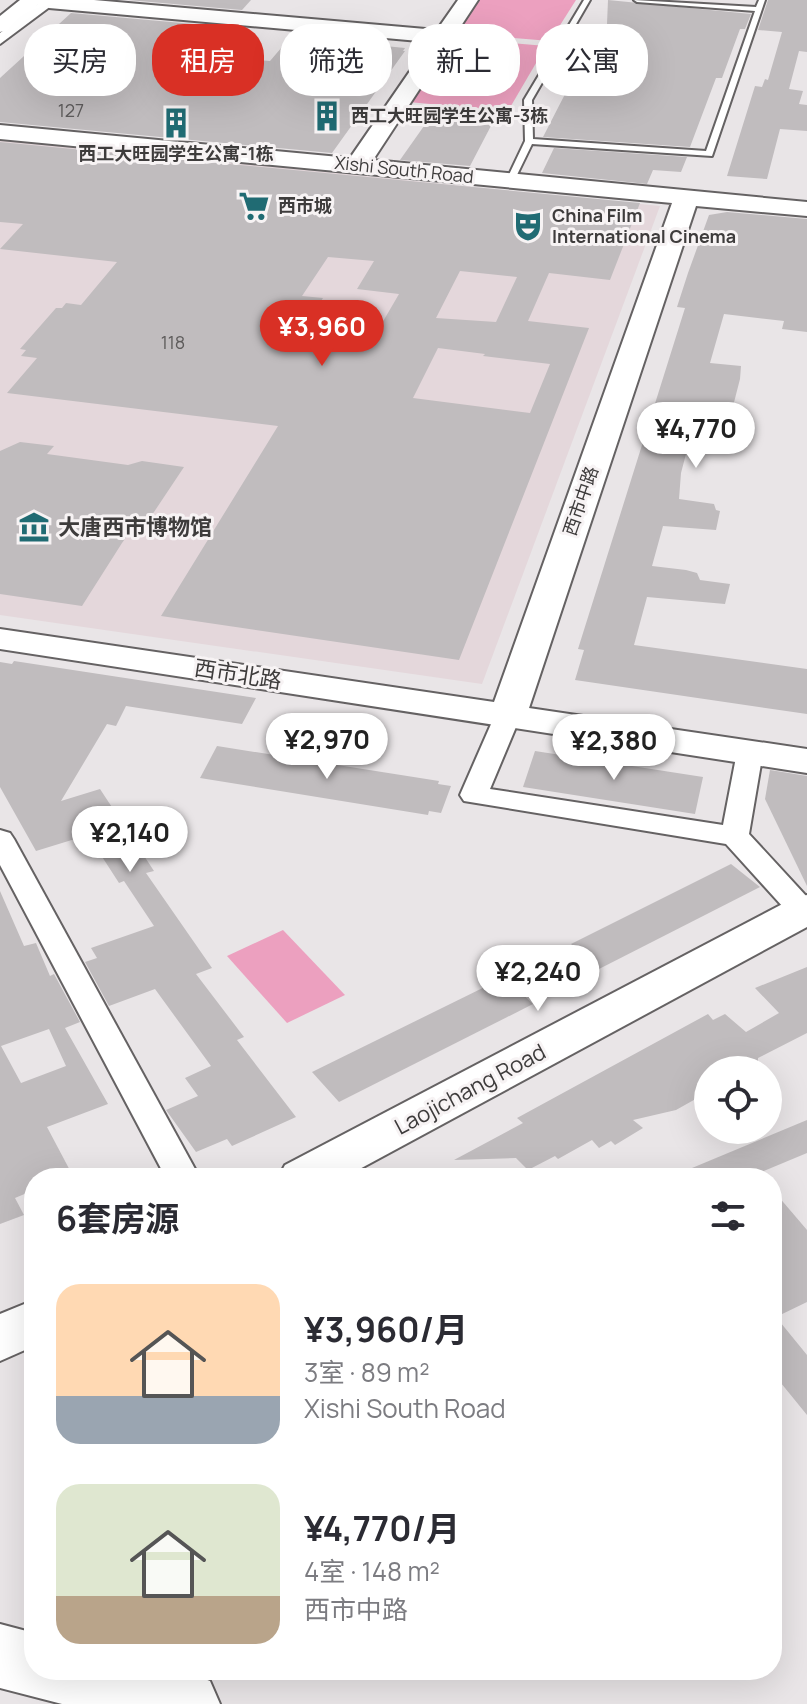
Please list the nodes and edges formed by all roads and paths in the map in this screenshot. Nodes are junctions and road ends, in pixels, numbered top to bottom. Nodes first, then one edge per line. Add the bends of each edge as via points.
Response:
1 (15, 0) edge
2 (468, 0) edge
3 (587, 0) edge
4 (637, 0) edge
5 (45, 1) edge
6 (760, 4) edge
7 (0, 12) edge
8 (452, 24) edge
9 (0, 26) edge
10 (408, 34) edge
11 (0, 40) edge
12 (408, 90) edge
13 (0, 132) edge
14 (529, 141) junction
15 (357, 166) junction
16 (510, 181) junction
17 (687, 197) junction
18 (807, 209) edge
19 (0, 639) edge
20 (508, 715) junction
21 (750, 752) junction
22 (807, 761) edge
23 (735, 836) junction
24 (0, 839) edge
25 (805, 910) edge
26 (178, 1168) edge
27 (321, 1168) edge
28 (24, 1326) edge
29 (0, 1339) edge
30 (0, 1656) edge
31 (24, 1662) edge
32 (93, 1680) edge
33 (187, 1704) edge

1 - 7 street
2 - 8 street
3 - 14 lane via 528,100
4 - 6 lane
5 - 9 street
5 - 10 street
5 - 11 street
6 - 14 lane via 709,154
12 - 15 street
13 - 15 street, Xishi South Road
14 - 16 lane
15 - 16 street, Xishi South Road
16 - 17 street, Xishi South Road
17 - 18 street, Xishi South Road
17 - 20 street, 西市中路
19 - 20 street, 西市北路
20 - 21 street, 西市北路
20 - 23 street via 474,795
21 - 22 street, 西市北路
21 - 23 street
23 - 25 street
24 - 26 street
25 - 27 street, Laojichang Road
28 - 29 street
30 - 31 main road
32 - 33 main road

